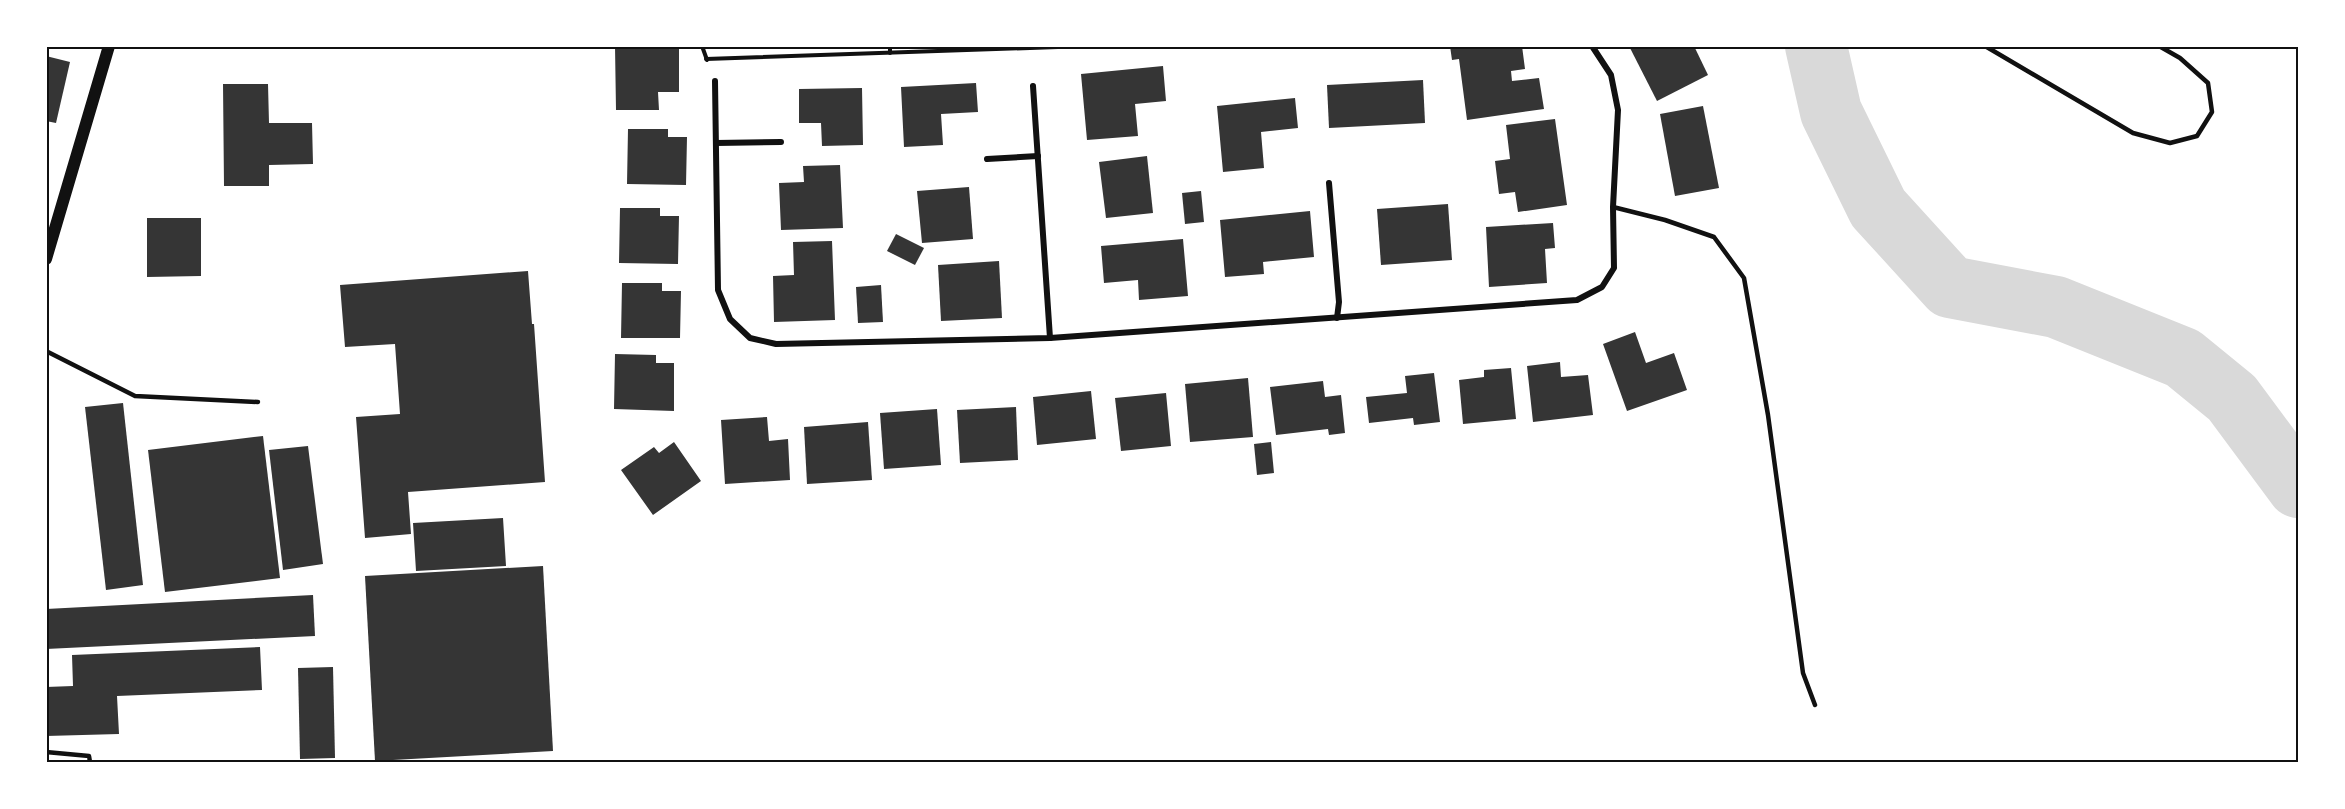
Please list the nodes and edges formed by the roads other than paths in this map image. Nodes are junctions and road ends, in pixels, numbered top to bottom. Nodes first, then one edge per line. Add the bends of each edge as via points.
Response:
1 (109, 46) edge
2 (1592, 46) edge
3 (1985, 46) edge
4 (2159, 46) edge
5 (715, 81) dead end
6 (1033, 86) dead end
7 (781, 142) dead end
8 (716, 143) junction
9 (1038, 156) junction
10 (987, 159) dead end
11 (1329, 183) dead end
12 (1613, 207) junction
13 (46, 259) edge
14 (1337, 318) junction
15 (1050, 338) junction
16 (46, 351) edge
17 (258, 402) dead end
18 (1815, 705) dead end
19 (46, 752) edge
20 (90, 762) edge

1 - 13 main road
2 - 12 street via 1611,75 1618,110
3 - 4 lane via 2133,133 2169,143 2197,136 2212,112 2208,83 2180,58
5 - 8 street
6 - 9 street
7 - 8 street
8 - 15 street via 718,290 730,319 750,338 776,344
9 - 10 street
9 - 15 street
11 - 14 street
12 - 14 street via 1614,268 1602,287 1577,300
12 - 18 lane via 1714,237 1744,278 1768,415 1803,673
14 - 15 street
16 - 17 lane via 135,396
19 - 20 lane via 89,756

